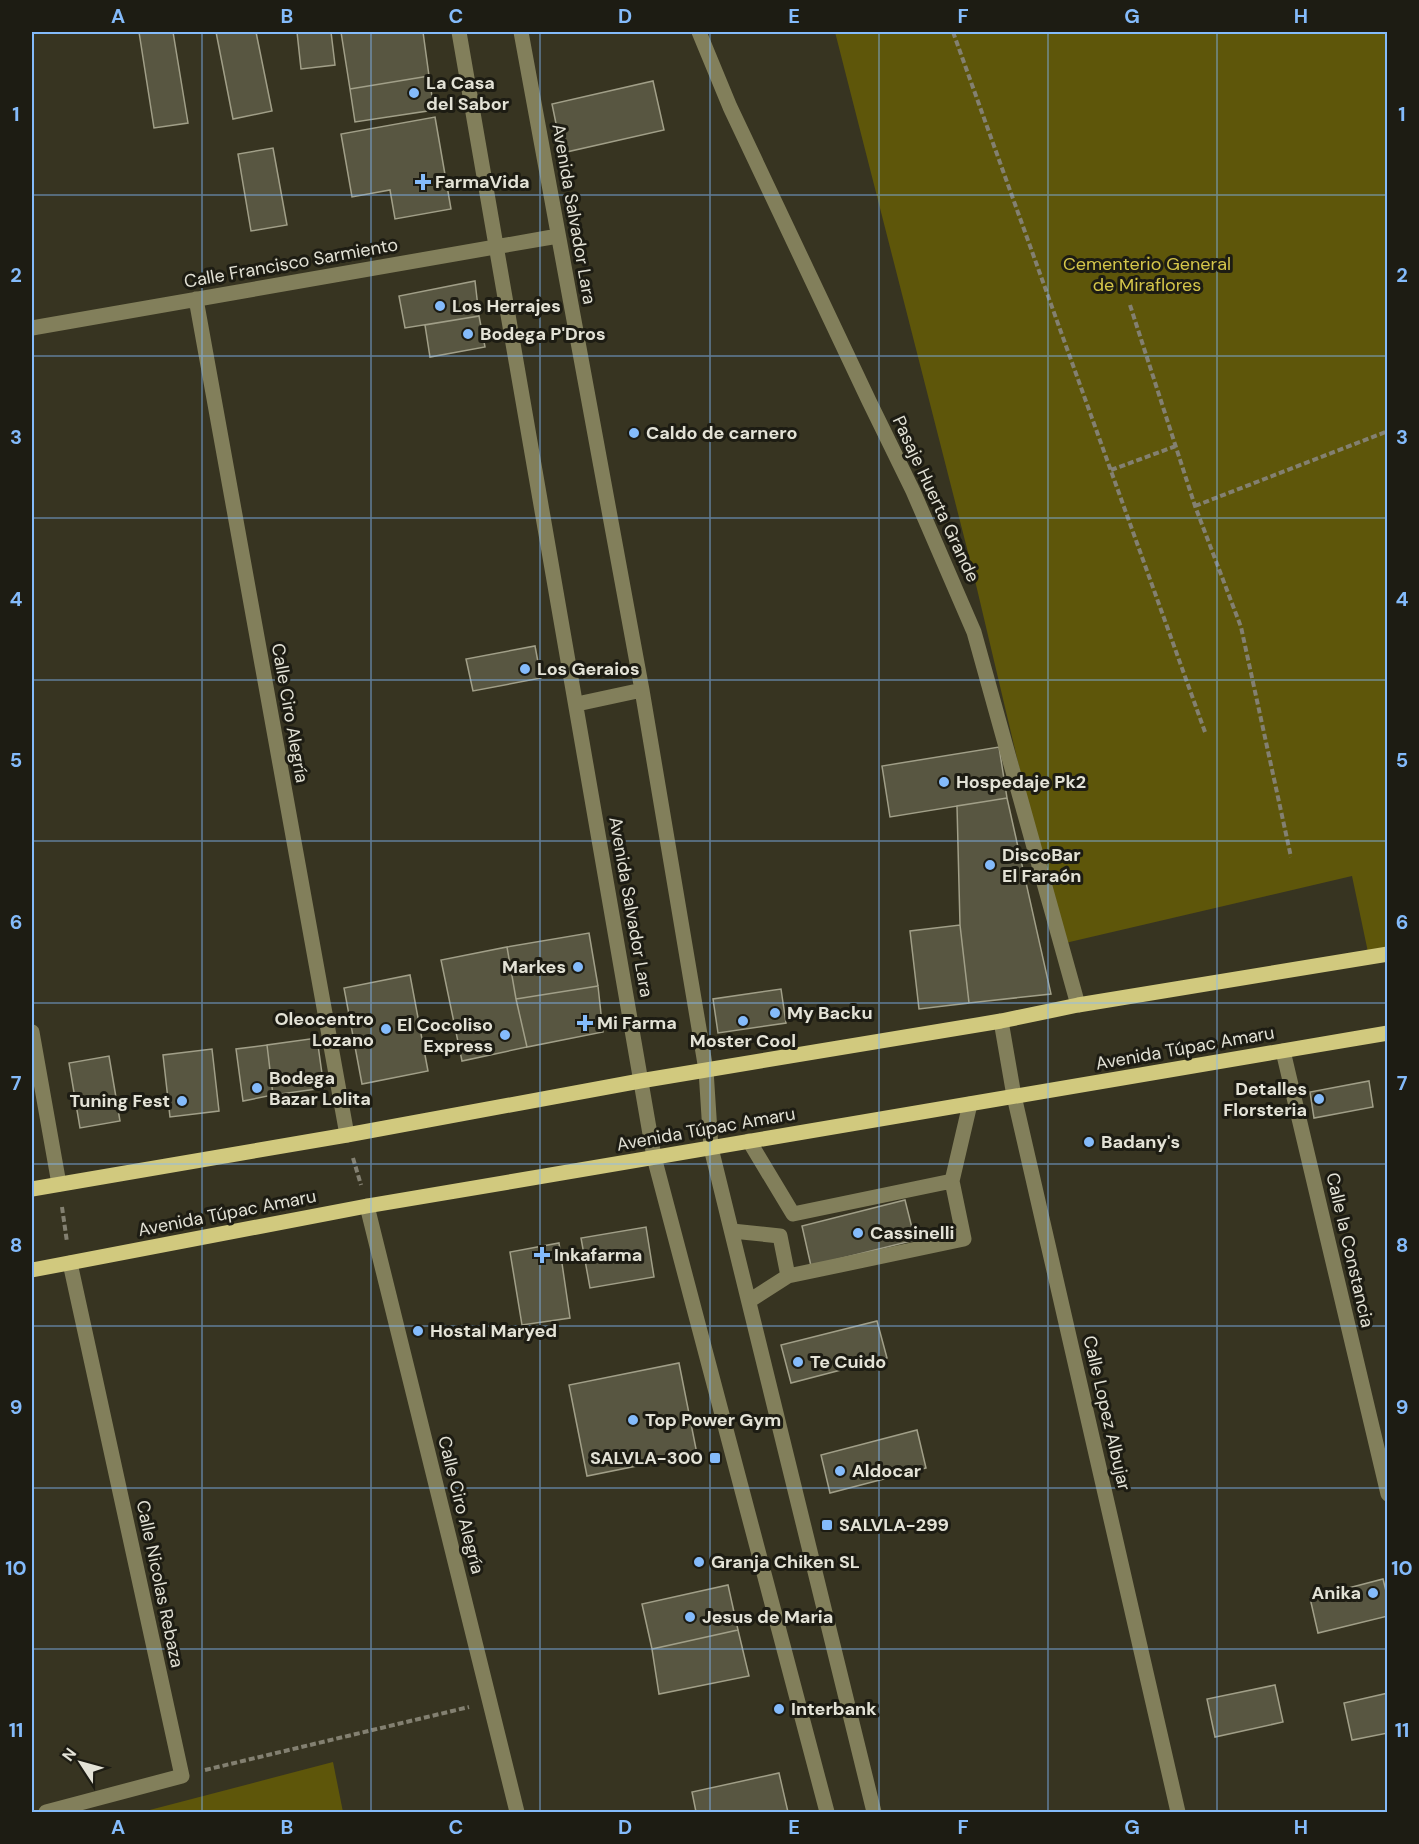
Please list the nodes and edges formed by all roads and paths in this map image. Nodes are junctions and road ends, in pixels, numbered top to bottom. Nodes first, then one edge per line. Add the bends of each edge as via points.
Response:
1 (459, 32) edge
2 (521, 32) edge
3 (699, 32) edge
4 (953, 32) edge
5 (558, 236) junction
6 (495, 247) junction
7 (196, 299) junction
8 (1130, 304) dead end
9 (32, 328) edge
10 (1388, 431) edge
11 (1176, 446) junction
12 (1111, 470) junction
13 (1195, 506) junction
14 (642, 690) junction
15 (576, 704) junction
16 (1205, 732) dead end
17 (1291, 856) dead end
18 (1388, 954) edge
19 (1078, 1005) junction
20 (1001, 1021) junction
21 (32, 1032) edge
22 (1388, 1033) edge
23 (1283, 1051) junction
24 (706, 1070) junction
25 (640, 1081) junction
26 (1014, 1096) junction
27 (970, 1104) junction
28 (347, 1135) junction
29 (749, 1141) junction
30 (711, 1148) junction
31 (654, 1157) junction
32 (952, 1181) junction
33 (60, 1184) junction
34 (32, 1189) edge
35 (367, 1206) junction
36 (793, 1214) junction
37 (732, 1231) junction
38 (780, 1236) junction
39 (69, 1263) junction
40 (32, 1270) edge
41 (788, 1276) junction
42 (749, 1301) junction
43 (1388, 1494) edge
44 (490, 1702) junction
45 (182, 1776) junction
46 (46, 1812) edge
47 (517, 1812) edge
48 (826, 1812) edge
49 (874, 1812) edge
50 (1178, 1812) edge

1 - 6 street, Avenida Salvador Lara
2 - 5 street, Avenida Salvador Lara
3 - 19 street, Pasaje Huerta Grande via 729,107 913,491 974,632
4 - 12 path
5 - 6 street, Calle Francisco Sarmiento
5 - 14 street, Avenida Salvador Lara
6 - 7 street, Calle Francisco Sarmiento
6 - 15 street, Avenida Salvador Lara
7 - 9 street, Calle Francisco Sarmiento
7 - 28 street, Calle Ciro Alegría
8 - 11 path
10 - 13 path
11 - 12 path
11 - 13 path
12 - 16 path
13 - 17 path via 1241,627
14 - 15 street
14 - 24 street, Avenida Salvador Lara
15 - 25 street, Avenida Salvador Lara
18 - 19 main road
19 - 20 main road
20 - 24 main road
20 - 26 street, Calle Lopez Albujar
21 - 33 street
22 - 23 main road, Avenida Túpac Amaru
23 - 26 main road, Avenida Túpac Amaru
23 - 43 street, Calle la Constancia
24 - 25 main road
24 - 30 street, Avenida Salvador Lara
25 - 28 main road
25 - 31 street, Avenida Salvador Lara
26 - 27 main road, Avenida Túpac Amaru
26 - 50 street, Calle Lopez Albujar
27 - 29 main road, Avenida Túpac Amaru
27 - 32 street
28 - 33 main road
28 - 35 path
29 - 30 main road, Avenida Túpac Amaru
29 - 36 street
30 - 31 main road, Avenida Túpac Amaru
30 - 37 street, Avenida Salvador Lara
31 - 35 main road, Avenida Túpac Amaru
31 - 48 street, Avenida Salvador Lara
32 - 36 street
32 - 41 street via 964,1239
33 - 34 main road
33 - 39 path
35 - 39 main road, Avenida Túpac Amaru
35 - 44 street, Calle Ciro Alegría
36 - 38 street
37 - 38 street
37 - 42 street, Avenida Salvador Lara
38 - 41 street
39 - 40 main road, Avenida Túpac Amaru
39 - 45 street, Calle Nicolas Rebaza
41 - 42 street
42 - 49 street, Avenida Salvador Lara
44 - 45 path
44 - 47 street, Calle Ciro Alegría
45 - 46 street

